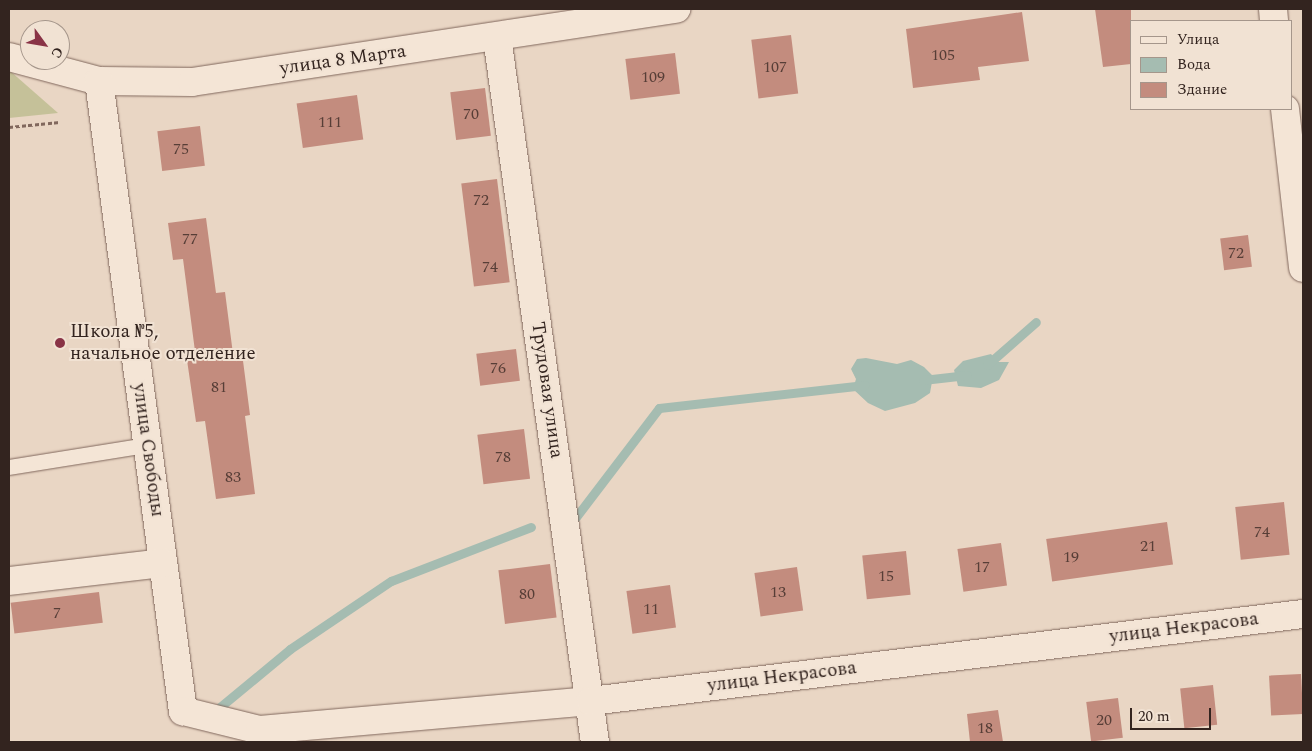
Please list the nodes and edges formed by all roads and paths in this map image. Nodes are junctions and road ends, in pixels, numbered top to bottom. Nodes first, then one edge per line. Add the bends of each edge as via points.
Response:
1 (678, 9) edge
2 (497, 37) junction
3 (9, 57) edge
4 (99, 81) junction
5 (1284, 110) edge
6 (60, 122) dead end
7 (9, 127) edge
8 (1303, 268) edge
9 (147, 445) junction
10 (9, 466) edge
11 (163, 563) junction
12 (9, 581) edge
13 (1303, 614) edge
14 (591, 701) junction
15 (260, 730) joint
16 (595, 742) edge

1 - 2 street, улица 8 Марта
2 - 4 street, улица 8 Марта via 192,82
2 - 14 street, Трудовая улица
3 - 4 street, улица 8 Марта
4 - 9 street, улица Свободы
5 - 8 street
6 - 7 path
9 - 10 lane
9 - 11 street, улица Свободы
11 - 12 street
11 - 15 street, улица Свободы via 183,711
13 - 14 street, улица Некрасова
14 - 15 street, улица Некрасова
14 - 16 street, Трудовая улица

